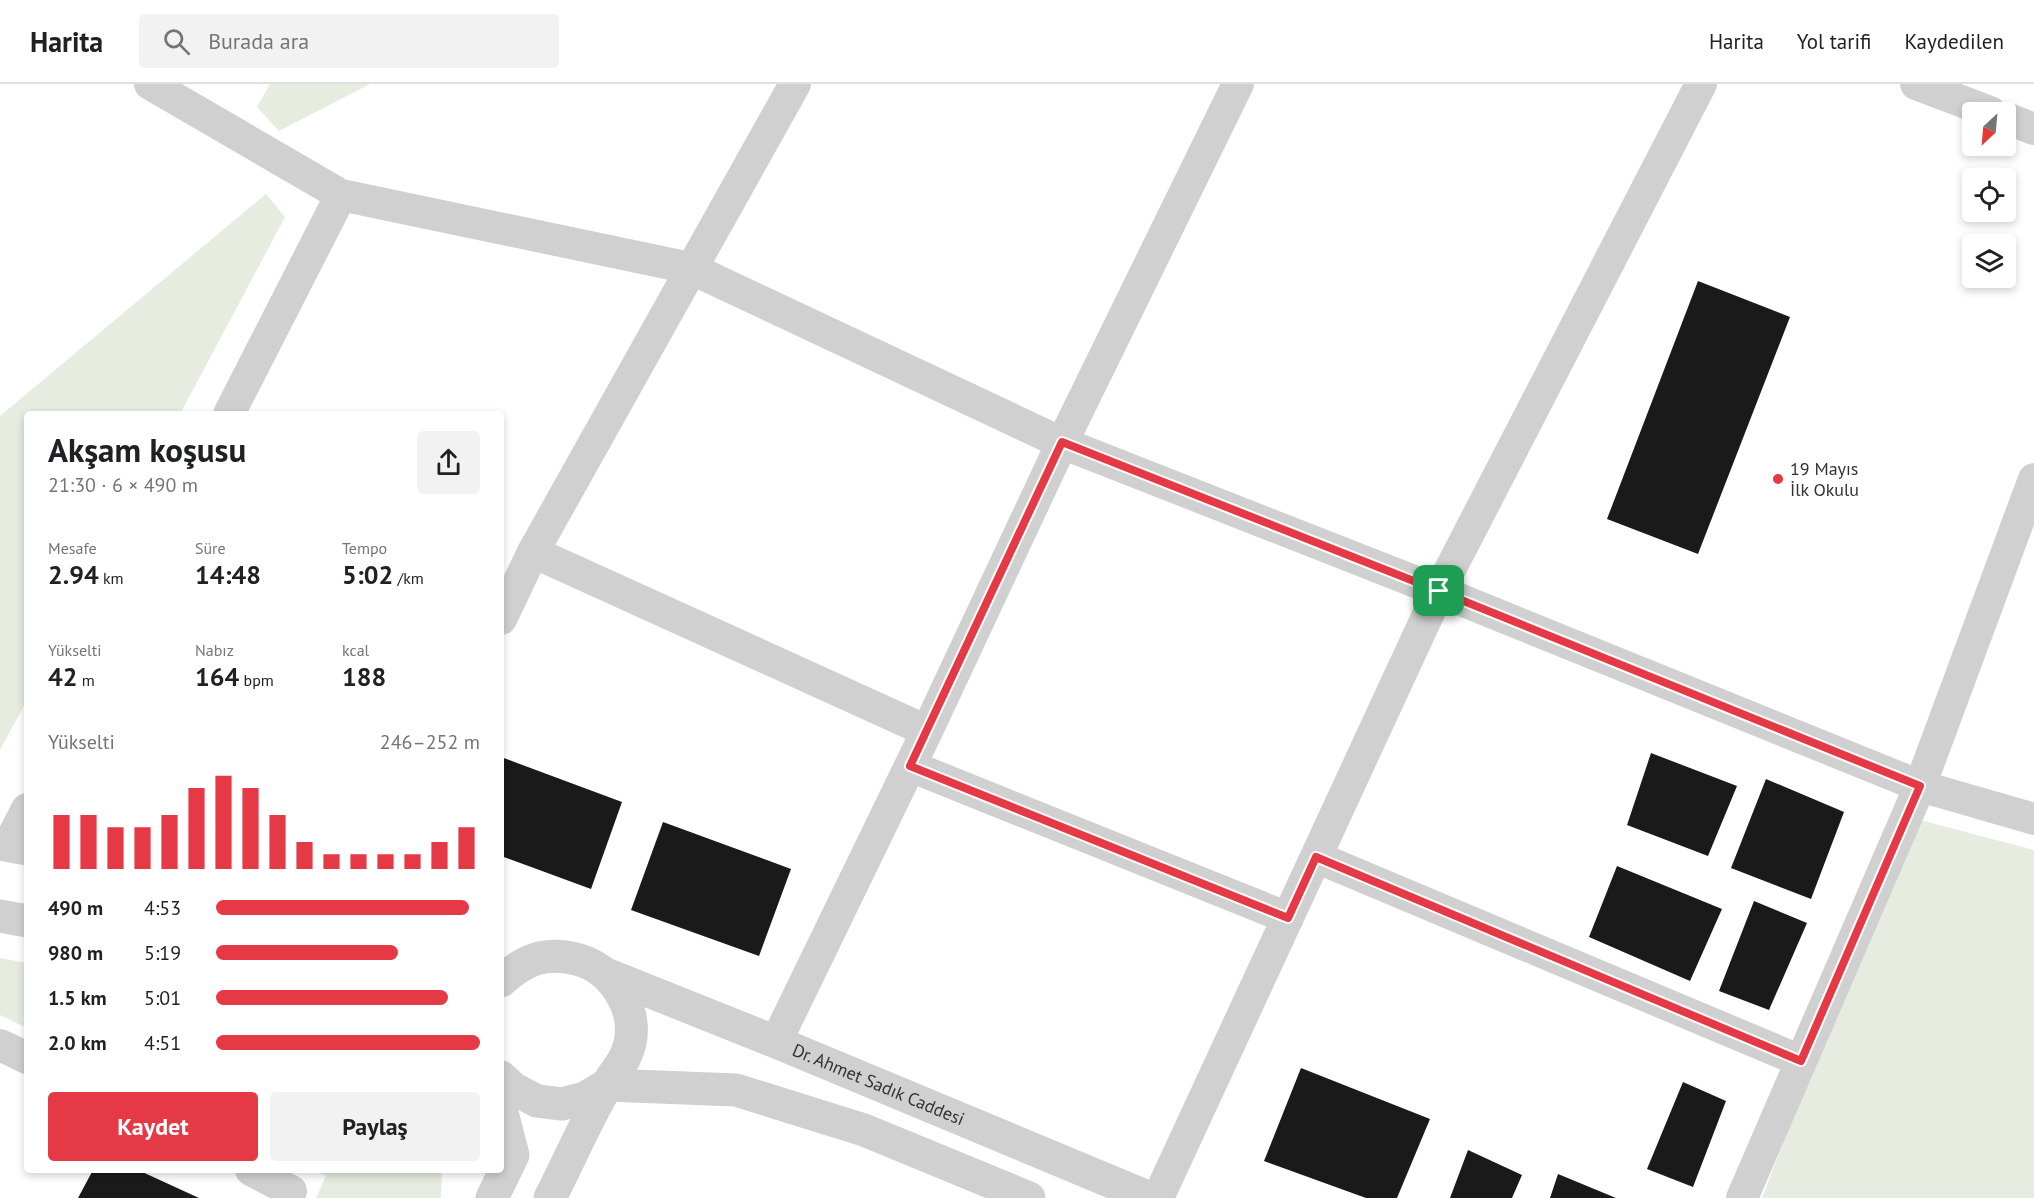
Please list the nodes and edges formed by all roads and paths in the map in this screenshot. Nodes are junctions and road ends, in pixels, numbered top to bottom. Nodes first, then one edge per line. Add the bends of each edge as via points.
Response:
1 (150, 84) edge
2 (795, 84) edge
3 (1238, 84) edge
4 (1701, 84) edge
5 (1916, 84) edge
6 (1964, 102) edge
7 (2016, 122) edge
8 (2034, 129) edge
9 (341, 195) junction
10 (690, 268) junction
11 (231, 411) edge
12 (1062, 442) junction
13 (2034, 479) edge
14 (533, 552) junction
15 (1439, 591) junction
16 (504, 613) edge
17 (927, 731) junction
18 (910, 766) junction
19 (1920, 786) junction
20 (24, 816) edge
21 (2034, 819) edge
22 (12, 846) edge
23 (1316, 857) junction
24 (0, 916) edge
25 (1288, 918) junction
26 (24, 920) edge
27 (504, 951) edge
28 (537, 958) junction
29 (606, 974) junction
30 (504, 978) edge
31 (776, 1042) junction
32 (0, 1045) edge
33 (24, 1057) edge
34 (1801, 1061) junction
35 (504, 1080) edge
36 (607, 1085) junction
37 (504, 1120) edge
38 (257, 1173) edge
39 (288, 1198) edge
40 (492, 1198) edge
41 (550, 1198) edge
42 (1029, 1198) edge
43 (1150, 1198) edge
44 (1158, 1198) edge
45 (1742, 1198) edge

1 - 9 street
2 - 10 street
3 - 12 street
4 - 15 street
5 - 6 street
7 - 8 street
9 - 10 street
9 - 11 street
10 - 12 street
10 - 14 street
12 - 15 street
12 - 17 street
13 - 19 street
14 - 16 street
14 - 17 street
15 - 19 street
15 - 23 street
17 - 18 street
18 - 25 street
18 - 31 street
19 - 21 street
19 - 34 street
20 - 22 street
23 - 25 street
23 - 34 street
24 - 26 street
25 - 44 street
27 - 28 street
28 - 29 street, Dr. Ahmet Sadık Caddesi via 561,955 585,961
28 - 30 street
29 - 31 street, Dr. Ahmet Sadık Caddesi
29 - 36 street via 622,993 630,1016 628,1050
31 - 43 street, Dr. Ahmet Sadık Caddesi
32 - 33 street
34 - 45 street
35 - 36 street via 537,1101 562,1104 585,1098
36 - 41 street
36 - 42 street via 736,1090 864,1130
37 - 40 street via 513,1155
38 - 39 street via 291,1191

